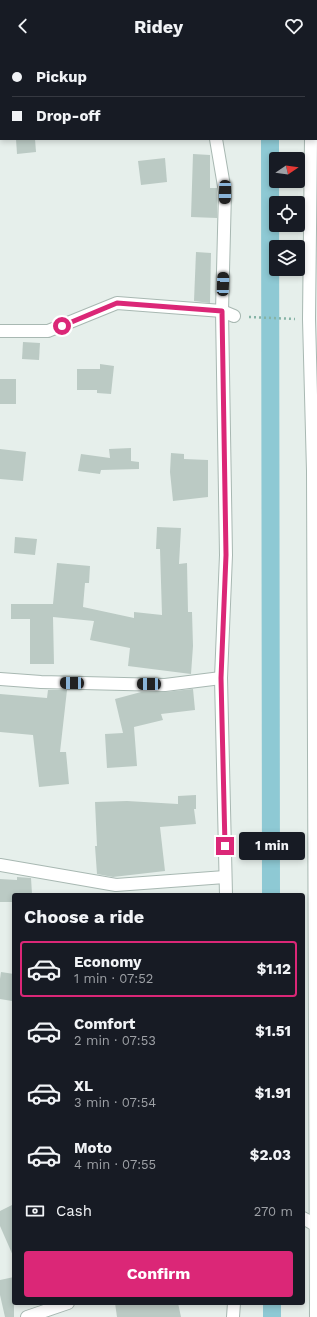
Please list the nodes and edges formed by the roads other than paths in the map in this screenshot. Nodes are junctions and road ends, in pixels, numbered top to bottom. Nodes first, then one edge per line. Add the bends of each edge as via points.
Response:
1 (216, 140) edge
2 (311, 140) edge
3 (222, 311) junction
4 (234, 316) road end
5 (0, 331) edge
6 (315, 471) edge
7 (221, 678) junction
8 (0, 679) edge
9 (0, 865) edge
10 (225, 877) junction
11 (226, 893) edge
12 (305, 1219) edge
13 (316, 1226) edge
14 (62, 1305) edge
15 (234, 1305) edge
16 (27, 1317) edge
17 (233, 1317) edge
18 (316, 1317) edge

1 - 3 street via 225,192
2 - 6 street via 310,342
3 - 4 street
3 - 5 street via 117,303 48,331
3 - 7 street via 226,555
6 - 13 street
7 - 8 street via 165,685
7 - 10 street
9 - 10 street via 116,885
10 - 11 street
12 - 13 street
13 - 18 street
14 - 16 street
15 - 17 street

